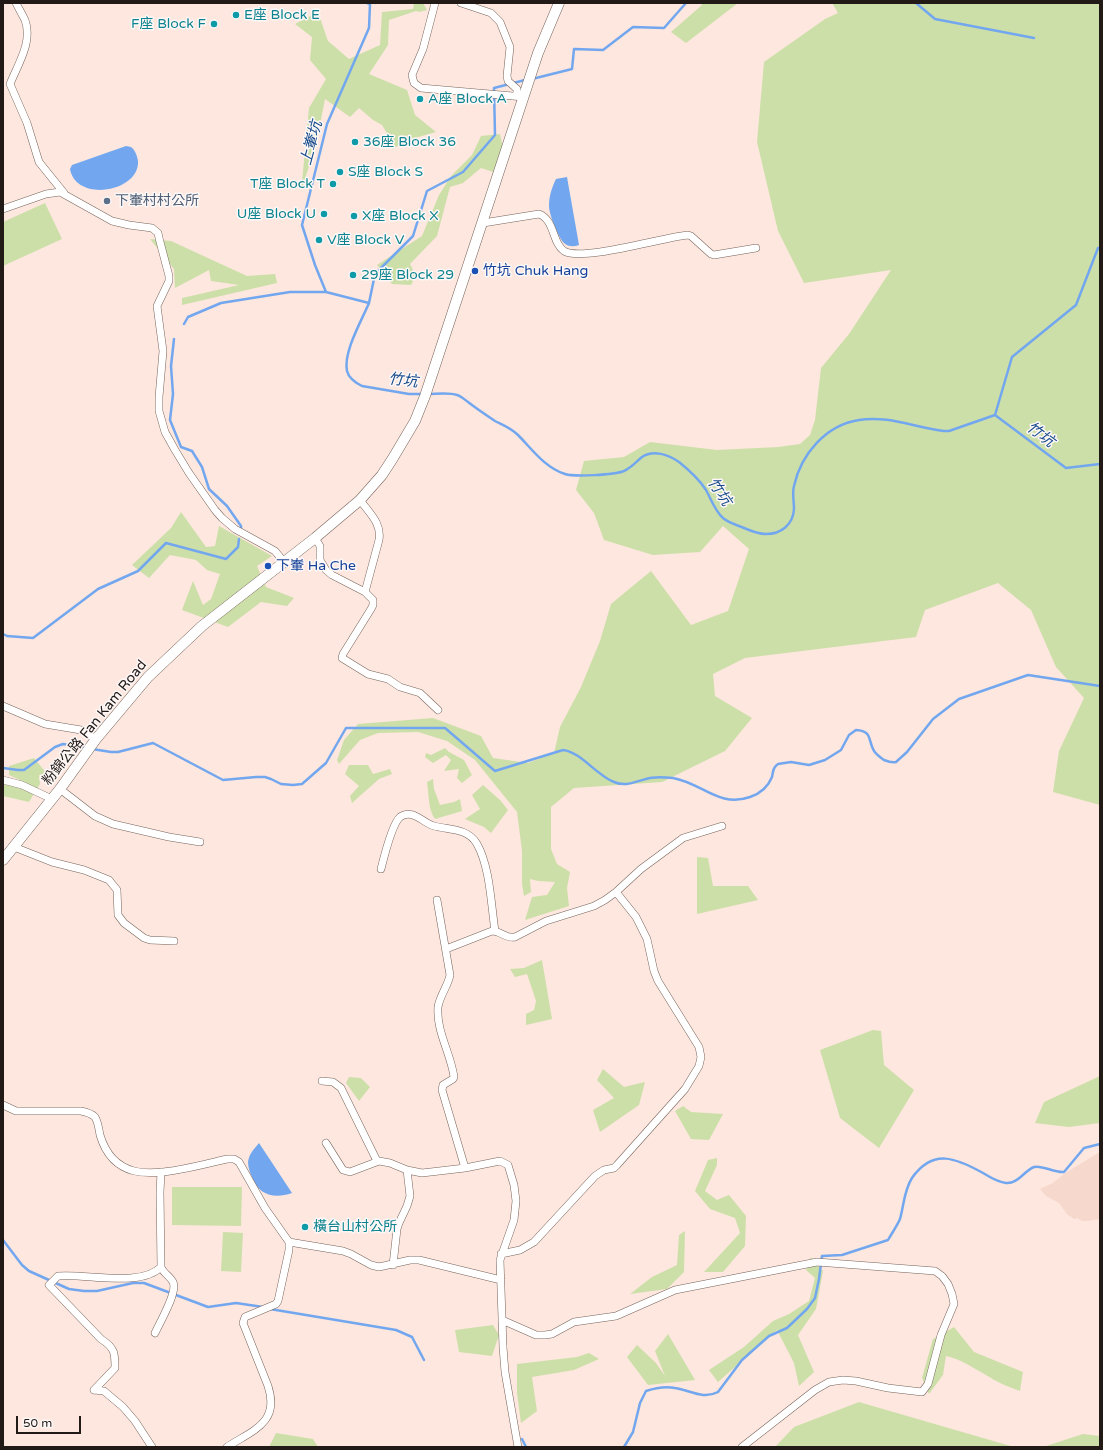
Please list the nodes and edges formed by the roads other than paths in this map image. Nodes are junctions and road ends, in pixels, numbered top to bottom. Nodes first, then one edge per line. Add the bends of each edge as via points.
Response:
1 (16, 3) edge
2 (435, 3) edge
3 (461, 3) edge
4 (559, 3) edge
5 (520, 97) junction
6 (64, 193) junction
7 (3, 209) edge
8 (482, 223) junction
9 (756, 248) dead end
10 (360, 500) junction
11 (316, 538) junction
12 (284, 562) junction
13 (365, 592) junction
14 (3, 706) edge
15 (438, 710) dead end
16 (96, 739) junction
17 (3, 780) edge
18 (60, 789) junction
19 (52, 799) junction
20 (722, 826) dead end
21 (200, 842) dead end
22 (14, 847) junction
23 (3, 860) edge
24 (381, 869) dead end
25 (616, 892) junction
26 (438, 900) dead end
27 (495, 931) junction
28 (174, 941) dead end
29 (446, 949) junction
30 (322, 1081) dead end
31 (3, 1105) edge
32 (326, 1143) dead end
33 (377, 1161) junction
34 (465, 1168) junction
35 (407, 1170) junction
36 (161, 1172) junction
37 (289, 1242) junction
38 (501, 1254) junction
39 (392, 1265) junction
40 (161, 1267) junction
41 (501, 1280) junction
42 (502, 1320) junction
43 (155, 1333) dead end
44 (152, 1447) edge
45 (227, 1447) edge
46 (518, 1447) edge
47 (742, 1447) edge

1 - 6 street via 24,20 27,38 10,84 27,123 36,155
2 - 5 street via 423,49 412,75 414,83 421,88
3 - 5 street via 491,13 500,22 510,47 508,81 516,88
4 - 5 main road, 粉錦公路 Fan Kam Road via 545,34 528,85
5 - 8 main road, 粉錦公路 Fan Kam Road
6 - 7 street via 53,192
6 - 12 street via 112,220 152,228 158,234 169,276 157,306 163,351 159,411 164,428 185,467 222,518 235,529 275,552
8 - 9 street via 539,214 548,222 562,250 569,253 604,252 688,235 714,256
8 - 10 main road, 粉錦公路 Fan Kam Road via 415,420 382,474
10 - 11 main road, 粉錦公路 Fan Kam Road
10 - 13 street via 378,525 380,532
11 - 12 main road, 粉錦公路 Fan Kam Road
11 - 13 street via 320,546 320,560 326,570
12 - 16 main road, 粉錦公路 Fan Kam Road via 202,626 153,672
13 - 15 street via 372,598 373,605 342,658 368,674 388,679 400,687 420,694
14 - 16 street via 45,724 80,730
16 - 18 main road, 粉錦公路 Fan Kam Road
17 - 19 street via 22,785
18 - 19 main road, 粉錦公路 Fan Kam Road
18 - 21 street via 96,816 113,824
19 - 22 main road, 粉錦公路 Fan Kam Road
20 - 25 street via 682,838 640,869
22 - 23 main road, 粉錦公路 Fan Kam Road
22 - 28 street via 109,880 117,890 118,914 124,923 144,938
24 - 27 street via 396,823 401,816 409,814 433,826 462,831 474,840 482,855
25 - 27 street via 594,906 546,921 515,937 510,938
25 - 38 street via 636,918 647,939 658,981 699,1047 699,1066 685,1089 614,1168 604,1170 595,1176 534,1242 520,1250
26 - 29 street
27 - 29 street
29 - 34 street via 450,975 438,1008 440,1026 454,1077 443,1085 442,1090
30 - 33 street via 333,1082 341,1088
31 - 36 street via 16,1111 81,1111 90,1114 96,1120 107,1152 116,1162 132,1170
32 - 33 street via 344,1170 350,1172
33 - 35 street
34 - 35 street via 422,1173
34 - 38 street via 500,1161 510,1168 516,1194 516,1211
35 - 39 street via 410,1196 397,1229
36 - 37 street via 227,1159 236,1160
36 - 40 street
37 - 39 street via 343,1251 374,1267
37 - 45 street via 290,1250 278,1301 245,1318 243,1323 268,1386 271,1406 263,1425
38 - 41 street
39 - 41 street via 410,1260 428,1261
40 - 43 street via 172,1280 174,1287
40 - 44 street via 152,1274 113,1279 58,1276 49,1285 115,1353 115,1368 94,1390 104,1391 123,1407
41 - 42 street
42 - 46 street via 505,1372
42 - 47 street via 536,1335 552,1334 574,1322 616,1316 675,1290 817,1262 935,1271 942,1276 952,1294 954,1304 941,1335 928,1384 922,1392 856,1381 829,1382

